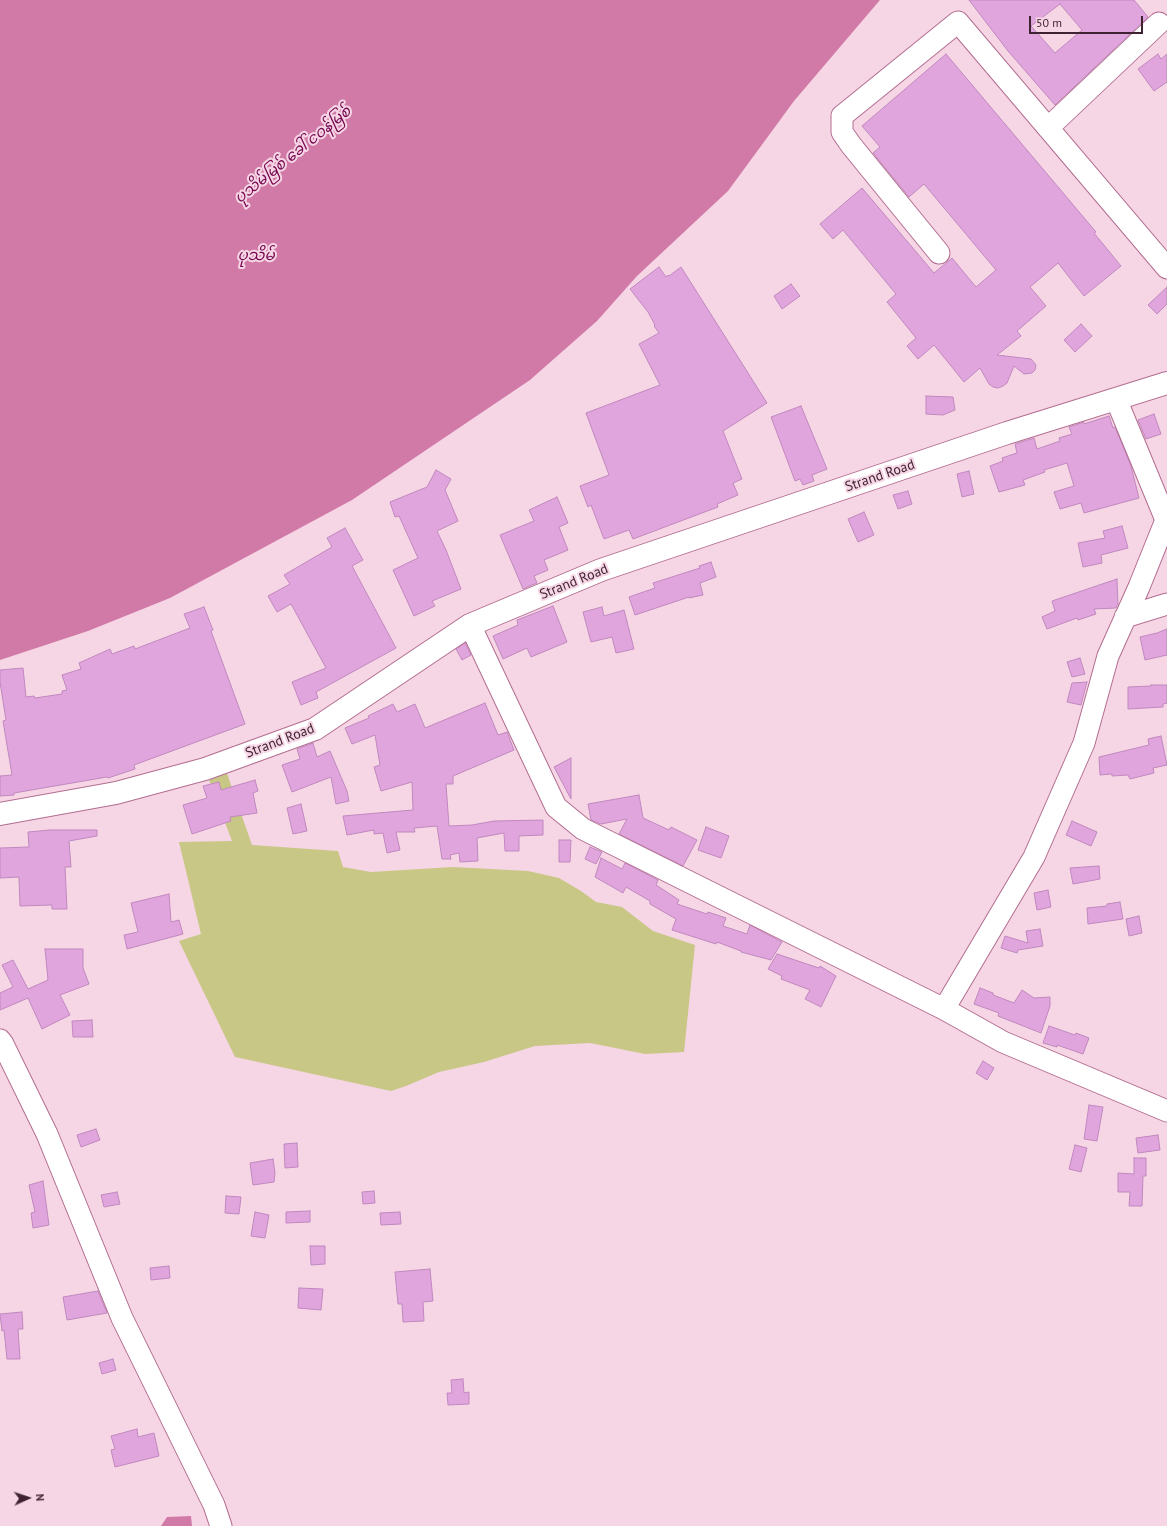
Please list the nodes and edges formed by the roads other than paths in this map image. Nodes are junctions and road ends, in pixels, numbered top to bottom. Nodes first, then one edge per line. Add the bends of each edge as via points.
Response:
1 (1159, 23) dead end
2 (1048, 128) junction
3 (939, 253) dead end
4 (1167, 268) edge
5 (1167, 383) edge
6 (1116, 399) junction
7 (1167, 604) edge
8 (1125, 617) junction
9 (470, 625) junction
10 (0, 814) edge
11 (944, 1009) junction
12 (0, 1040) edge
13 (1167, 1111) edge
14 (221, 1526) edge

1 - 2 street
2 - 3 street via 958,22 842,116 842,132 848,141
2 - 4 street
5 - 6 main road, Strand Road
6 - 8 street via 1166,520
6 - 9 main road, Strand Road via 1007,433 601,570
7 - 8 street
8 - 11 street via 1108,656 1084,743 1034,857
9 - 10 main road, Strand Road via 315,729 205,769 116,793
9 - 11 street via 556,807 583,829
11 - 13 street via 1003,1042
12 - 14 street via 47,1134 122,1318 214,1505

